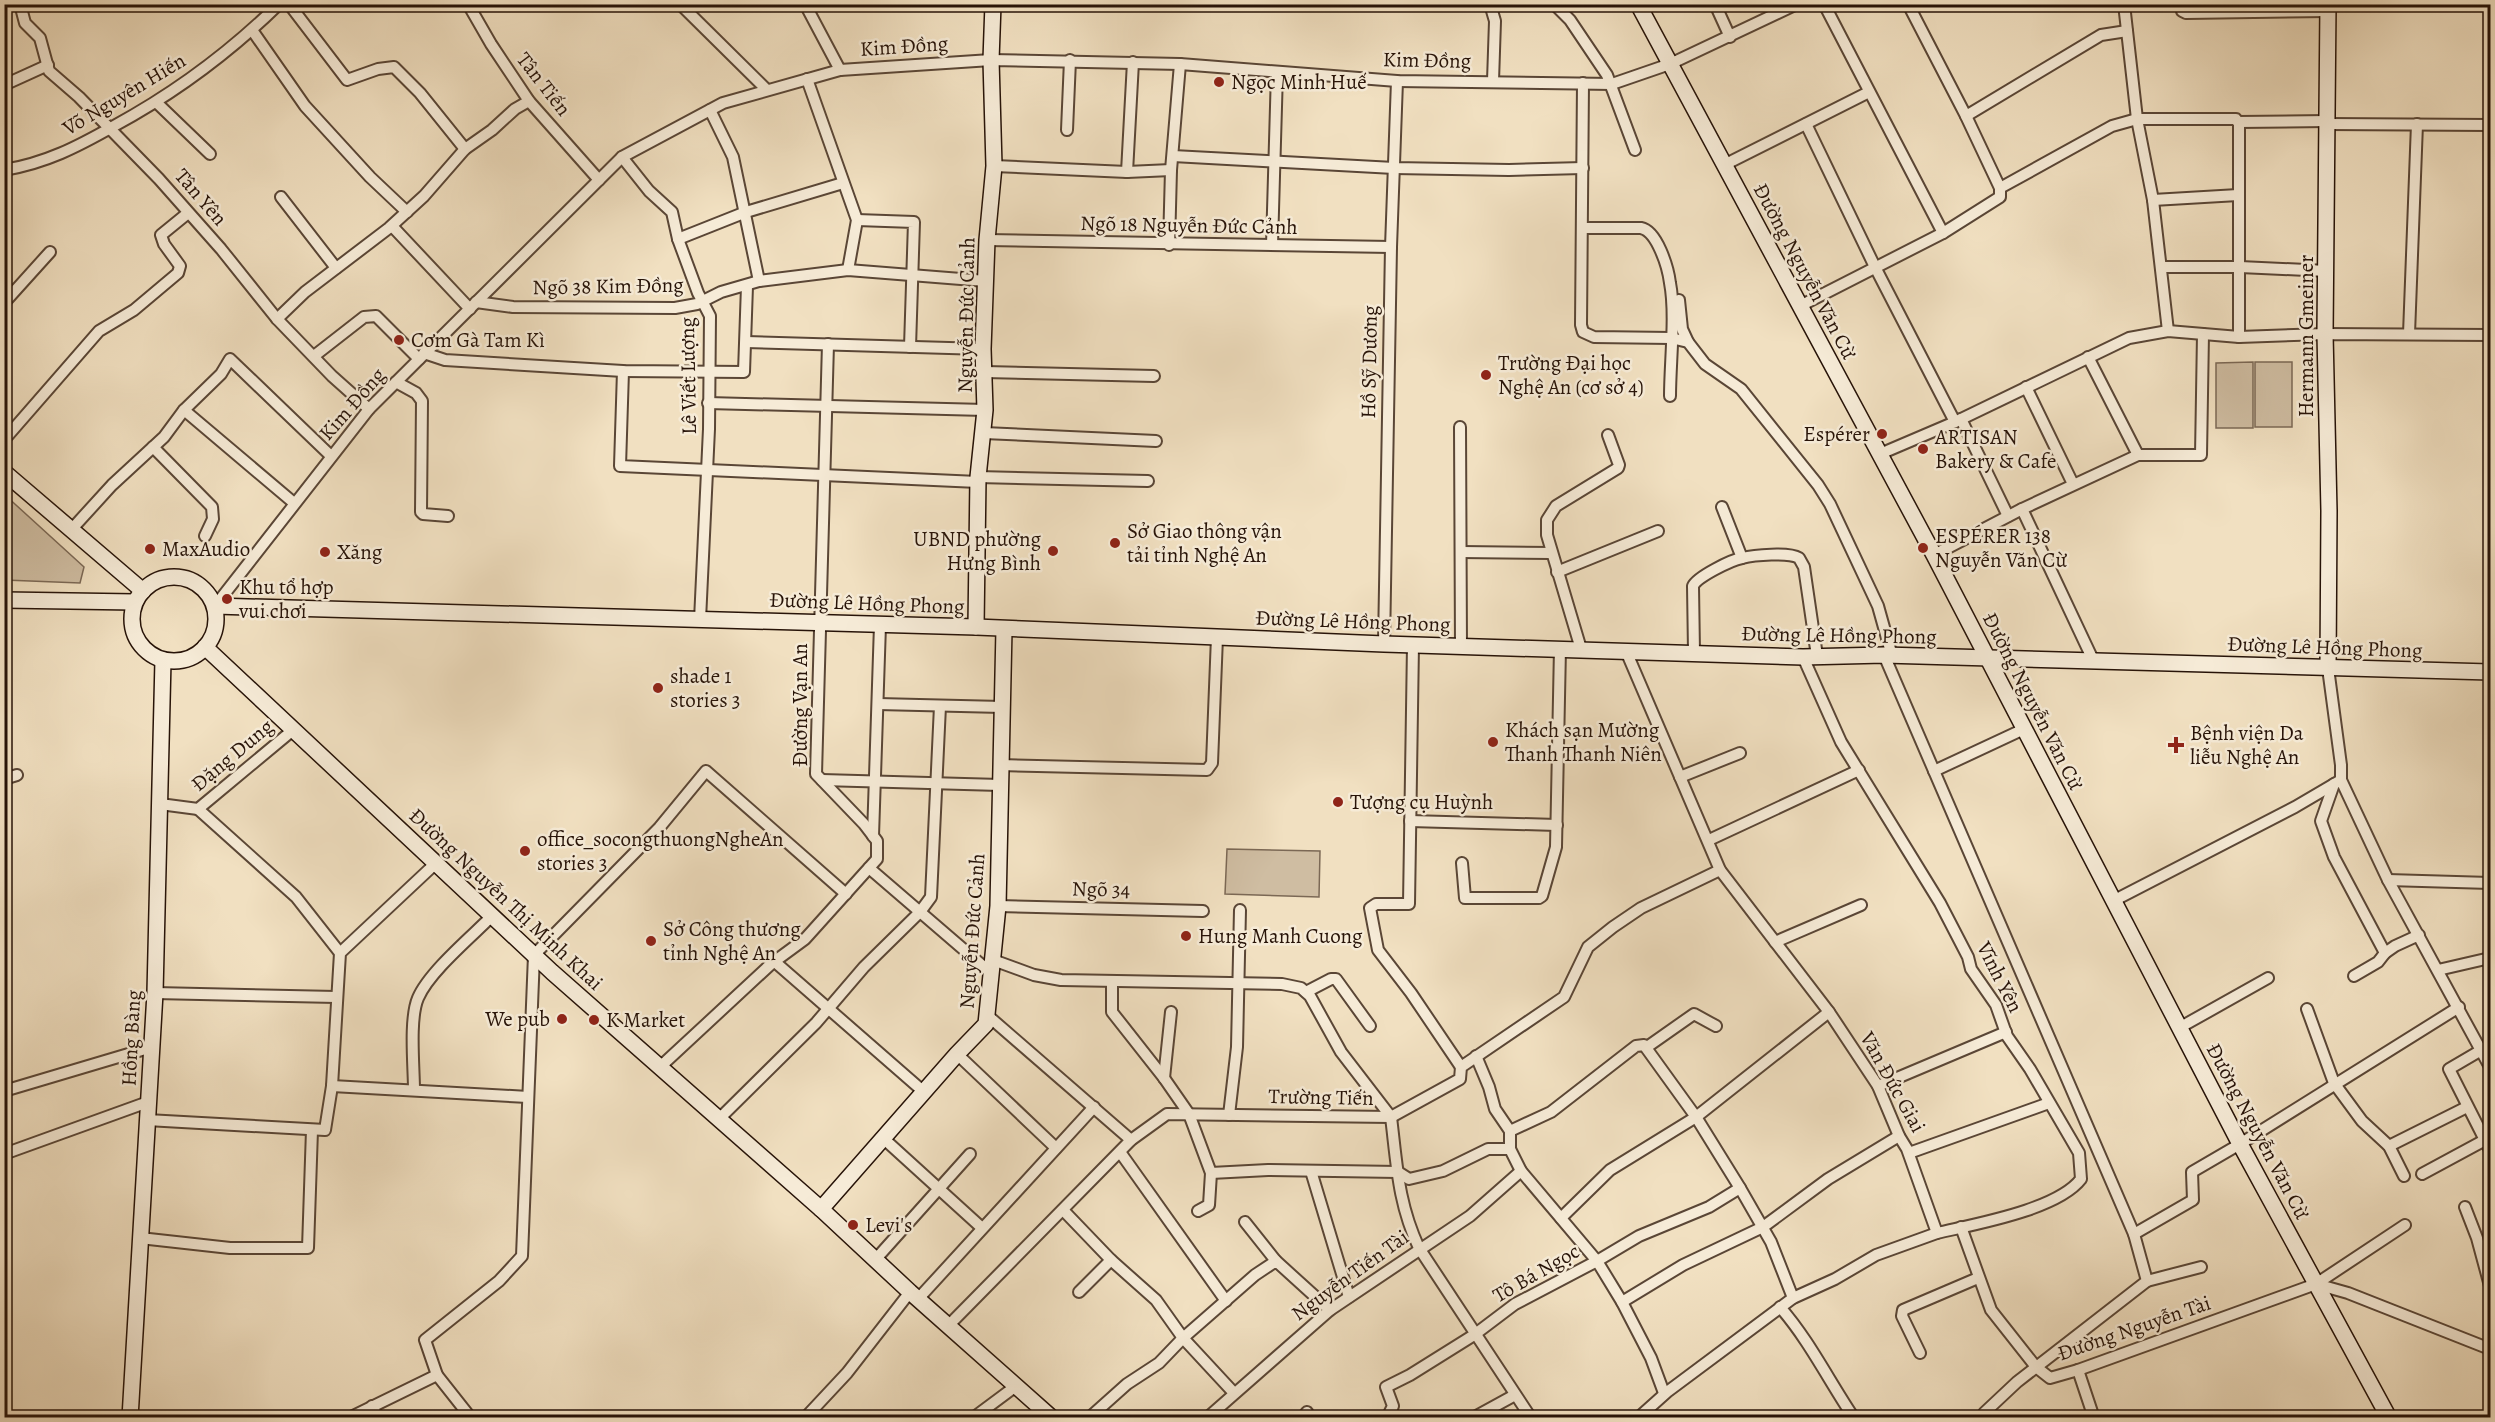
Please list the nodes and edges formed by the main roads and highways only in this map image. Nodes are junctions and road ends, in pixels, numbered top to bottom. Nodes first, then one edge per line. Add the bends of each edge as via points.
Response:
1 (993, 4) edge
2 (1638, 4) edge
3 (2328, 8) edge
4 (4, 472) edge
5 (139, 597) junction
6 (4, 600) edge
7 (215, 606) junction
8 (976, 627) junction
9 (1004, 629) junction
10 (206, 647) junction
11 (1988, 659) junction
12 (163, 660) junction
13 (2328, 668) junction
14 (2490, 672) edge
15 (821, 1209) junction
16 (130, 1418) edge
17 (1052, 1418) edge
18 (2389, 1418) edge

1 - 8 main road, Nguyễn Đức Cảnh via 994,166 987,240
2 - 11 main road, Đường Nguyễn Văn Cừ
3 - 13 main road, Hermann Gmeiner
4 - 5 main road
5 - 6 main road
5 - 7 main road via 149,585 163,578 179,577 194,581
5 - 12 main road via 132,622 137,639 148,652
7 - 8 main road, Đường Lê Hồng Phong
7 - 10 main road via 216,623
8 - 9 main road, Đường Lê Hồng Phong
9 - 11 main road, Đường Lê Hồng Phong via 1413,645
9 - 15 main road, Nguyễn Đức Cảnh via 998,906 986,1024
10 - 12 main road via 186,659
10 - 15 main road, Đường Nguyễn Thị Minh Khai via 534,955
11 - 13 main road, Đường Lê Hồng Phong
11 - 18 main road, Đường Nguyễn Văn Cừ via 2240,1144
12 - 16 main road, Hồng Bàng via 155,993
13 - 14 main road, Đường Lê Hồng Phong
15 - 17 main road, Đường Nguyễn Thị Minh Khai

